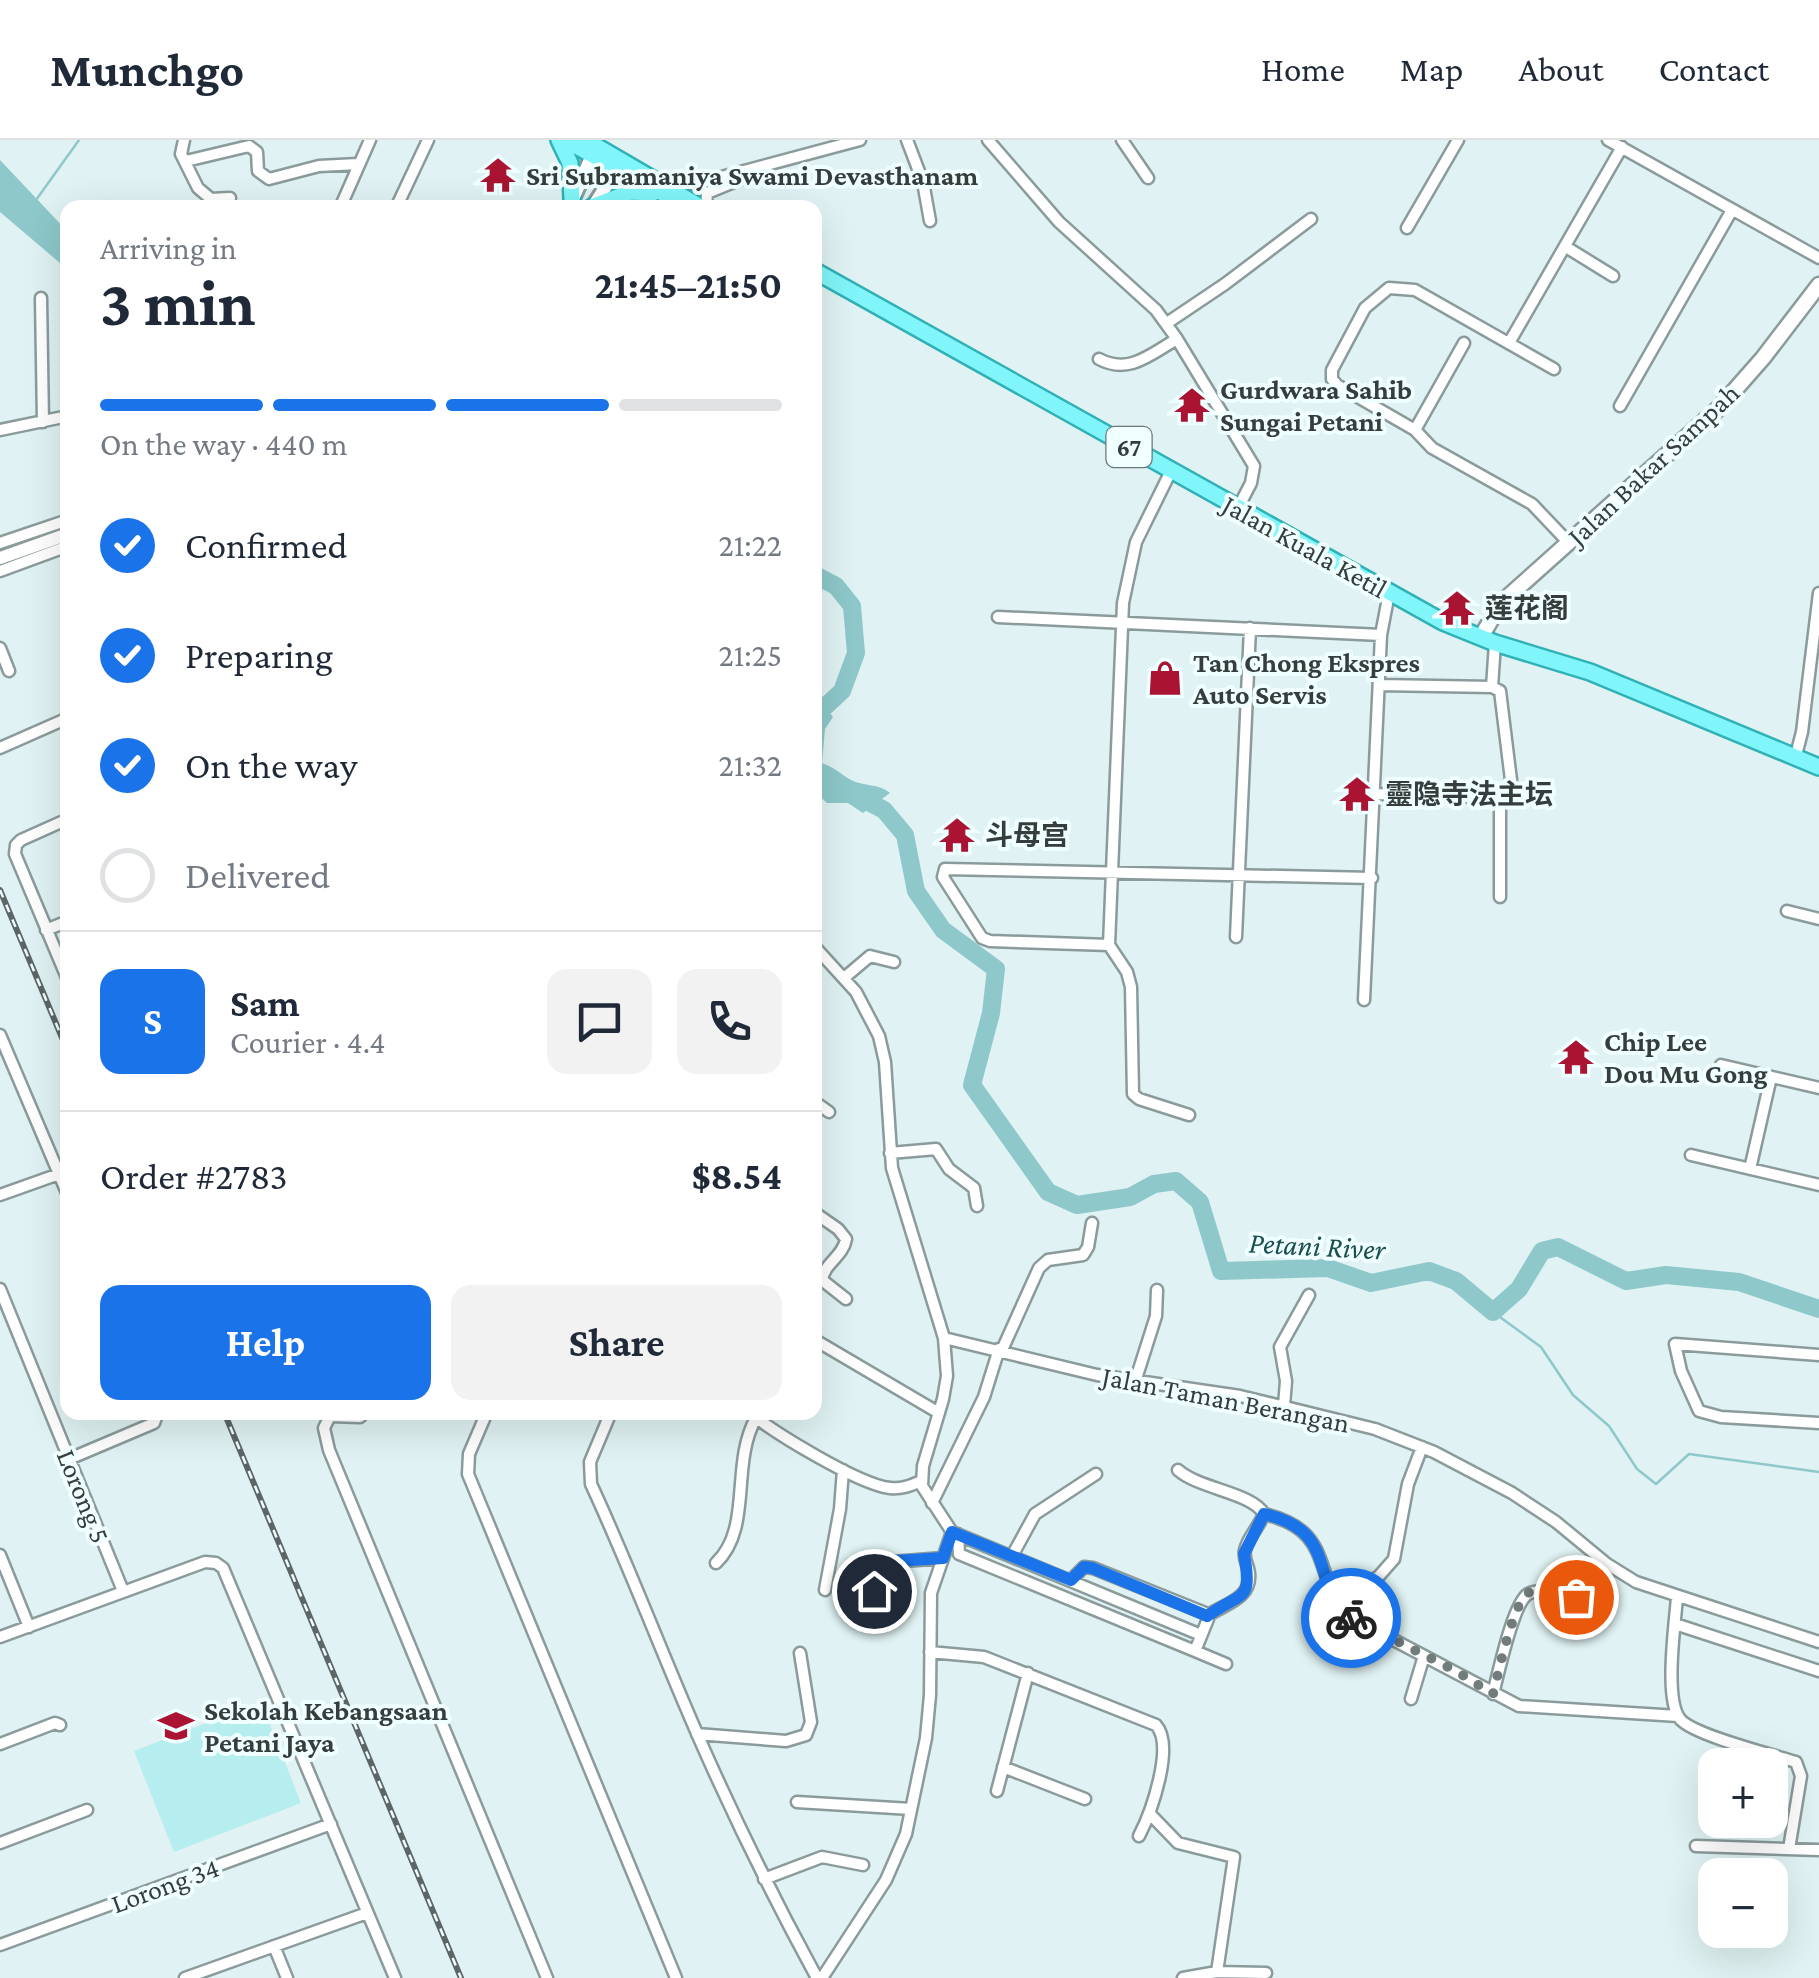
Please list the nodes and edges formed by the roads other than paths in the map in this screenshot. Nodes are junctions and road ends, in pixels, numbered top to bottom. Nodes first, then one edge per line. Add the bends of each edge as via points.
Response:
1 (184, 140) edge
2 (370, 140) edge
3 (428, 140) edge
4 (562, 140) edge
5 (856, 140) edge
6 (908, 140) edge
7 (988, 140) edge
8 (1122, 140) edge
9 (1458, 140) edge
10 (1608, 140) edge
11 (591, 147) edge
12 (1622, 148) junction
13 (186, 161) junction
14 (358, 164) junction
15 (619, 165) junction
16 (773, 166) junction
17 (579, 178) junction
18 (1148, 178) dead end
19 (605, 190) junction
20 (664, 190) junction
21 (230, 198) dead end
22 (343, 200) edge
23 (400, 200) edge
24 (570, 200) edge
25 (571, 200) edge
26 (597, 200) edge
27 (610, 200) edge
28 (678, 200) edge
29 (686, 200) edge
30 (706, 200) edge
31 (1732, 210) junction
32 (1310, 219) dead end
33 (930, 221) dead end
34 (1407, 228) dead end
35 (1566, 248) junction
36 (1819, 258) edge
37 (822, 275) edge
38 (1613, 276) dead end
39 (1819, 284) edge
40 (40, 298) dead end
41 (1166, 323) junction
42 (1177, 338) junction
43 (1464, 343) dead end
44 (1509, 343) junction
45 (1099, 359) dead end
46 (1554, 368) dead end
47 (1620, 406) dead end
48 (60, 418) edge
49 (43, 422) junction
50 (0, 430) edge
51 (1415, 430) junction
52 (1171, 470) junction
53 (1238, 508) junction
54 (60, 523) edge
55 (1569, 542) junction
56 (0, 543) edge
57 (60, 547) edge
58 (60, 549) edge
59 (0, 558) edge
60 (0, 571) edge
61 (1389, 593) junction
62 (1819, 593) edge
63 (998, 618) dead end
64 (1121, 621) junction
65 (1250, 628) junction
66 (1382, 635) junction
67 (1488, 640) junction
68 (0, 648) edge
69 (8, 670) dead end
70 (1380, 685) junction
71 (1492, 687) junction
72 (60, 722) edge
73 (0, 748) edge
74 (1795, 759) junction
75 (1819, 767) edge
76 (1376, 794) junction
77 (1500, 798) junction
78 (60, 822) edge
79 (1110, 872) junction
80 (1238, 875) junction
81 (1372, 878) junction
82 (1500, 897) dead end
83 (1787, 911) dead end
84 (1819, 919) edge
85 (60, 924) edge
86 (46, 930) junction
87 (1236, 936) dead end
88 (1109, 944) junction
89 (822, 954) edge
90 (60, 962) edge
91 (894, 962) dead end
92 (844, 978) junction
93 (1364, 1000) dead end
94 (0, 1035) edge
95 (1721, 1065) dead end
96 (1771, 1078) junction
97 (1819, 1088) edge
98 (822, 1107) edge
99 (829, 1112) dead end
100 (1189, 1115) dead end
101 (890, 1153) junction
102 (1690, 1155) dead end
103 (1750, 1169) junction
104 (58, 1174) junction
105 (60, 1178) edge
106 (1819, 1185) edge
107 (0, 1196) edge
108 (976, 1206) dead end
109 (822, 1219) edge
110 (1092, 1223) dead end
111 (822, 1280) edge
112 (822, 1280) edge
113 (0, 1289) edge
114 (1156, 1290) dead end
115 (1309, 1296) dead end
116 (846, 1298) dead end
117 (944, 1338) junction
118 (822, 1344) edge
119 (1000, 1350) junction
120 (1819, 1355) edge
121 (1135, 1382) junction
122 (1284, 1406) junction
123 (939, 1413) junction
124 (155, 1420) edge
125 (327, 1420) edge
126 (484, 1420) edge
127 (608, 1420) edge
128 (751, 1420) edge
129 (760, 1420) edge
130 (1819, 1423) edge
131 (1422, 1447) junction
132 (70, 1459) junction
133 (844, 1470) junction
134 (1178, 1470) dead end
135 (1096, 1474) dead end
136 (921, 1480) junction
137 (932, 1503) junction
138 (1264, 1514) junction
139 (955, 1533) junction
140 (0, 1555) edge
141 (1012, 1556) junction
142 (943, 1558) junction
143 (716, 1562) dead end
144 (1071, 1580) junction
145 (825, 1590) dead end
146 (122, 1592) junction
147 (1576, 1597) dead end
148 (1677, 1597) junction
149 (1339, 1604) junction
150 (866, 1611) dead end
151 (1207, 1616) junction
152 (1676, 1624) junction
153 (28, 1627) junction
154 (1201, 1634) junction
155 (0, 1638) edge
156 (1819, 1642) edge
157 (1194, 1650) junction
158 (930, 1652) junction
159 (800, 1653) dead end
160 (1424, 1656) junction
161 (1226, 1664) dead end
162 (1819, 1670) edge
163 (1028, 1674) junction
164 (1493, 1694) junction
165 (1411, 1699) dead end
166 (1678, 1716) junction
167 (60, 1724) dead end
168 (697, 1734) junction
169 (0, 1744) edge
170 (1004, 1767) junction
171 (997, 1791) dead end
172 (1085, 1799) dead end
173 (797, 1802) dead end
174 (911, 1809) junction
175 (87, 1810) dead end
176 (1150, 1814) junction
177 (331, 1824) junction
178 (1139, 1836) dead end
179 (0, 1843) edge
180 (1696, 1846) dead end
181 (1789, 1849) junction
182 (1819, 1850) edge
183 (863, 1865) dead end
184 (764, 1879) junction
185 (367, 1912) junction
186 (0, 1945) edge
187 (274, 1946) junction
188 (1217, 1972) junction
189 (1266, 1974) dead end
190 (185, 1978) edge
191 (287, 1978) edge
192 (395, 1978) edge
193 (547, 1978) edge
194 (676, 1978) edge
195 (819, 1978) edge
196 (1183, 1978) edge

1 - 13 street
2 - 14 street
3 - 23 street
4 - 11 main road
4 - 24 main road
5 - 16 street
6 - 33 street
7 - 41 street via 1059,222
8 - 18 street
9 - 34 street
10 - 12 street
11 - 15 main road
11 - 17 street
12 - 31 street
12 - 35 street
13 - 14 street via 242,145 258,152 258,171 268,179
13 - 21 street via 205,195
14 - 22 street
15 - 19 street
15 - 20 main road
16 - 20 street
16 - 30 street via 707,193
17 - 19 street via 595,178
17 - 25 street
19 - 26 street
20 - 27 main road
20 - 28 main road
20 - 29 main road
31 - 36 street
31 - 47 street
32 - 41 street
35 - 38 street
35 - 44 street
37 - 52 main road, Jalan Kuala Ketil / 67
39 - 55 main road, Jalan Bakar Sampah via 1719,408
40 - 49 street
41 - 42 street
42 - 45 street via 1136,363
42 - 53 street via 1254,466
43 - 51 street
44 - 46 street
44 - 51 street via 1407,288 1389,288 1373,299 1332,378
48 - 49 street
49 - 50 street
51 - 55 street via 1432,448 1532,504
52 - 53 main road, Jalan Kuala Ketil / 67
52 - 64 street via 1136,542
53 - 61 main road, Jalan Kuala Ketil / 67
54 - 56 street
55 - 67 main road, Jalan Bakar Sampah via 1502,603
57 - 59 street
58 - 60 street
61 - 66 street
61 - 67 main road, Jalan Kuala Ketil / 67
62 - 74 street
63 - 64 street
64 - 65 street
64 - 79 street
65 - 66 street
65 - 80 street
66 - 70 street
67 - 71 street
67 - 74 main road, Jalan Kuala Ketil / 67 via 1603,677
68 - 69 street
70 - 71 street
70 - 76 street
71 - 77 street via 1503,698 1512,780
72 - 73 street
74 - 75 main road, Jalan Kuala Ketil / 67
76 - 77 street
76 - 81 street
77 - 82 street
78 - 86 street via 16,846
79 - 80 street
79 - 88 street
79 - 88 street via 952,867 943,873 982,938
80 - 81 street
80 - 87 street
81 - 93 street
83 - 84 street
85 - 86 street
86 - 90 street
88 - 100 street via 1130,979 1133,1094
89 - 92 street
91 - 92 street via 870,956
92 - 101 street via 879,1036
94 - 104 street
95 - 96 street
96 - 97 street
96 - 103 street
98 - 99 street
101 - 108 street via 936,1149 974,1188
101 - 117 street
102 - 103 street
103 - 106 street
104 - 105 street
104 - 107 street
109 - 112 street via 846,1239
110 - 119 street via 1084,1255 1048,1260 1039,1268
111 - 116 street
113 - 132 street, Lorong 5
114 - 121 street via 1156,1316
115 - 122 street via 1280,1347
117 - 119 street, Jalan Taman Berangan
117 - 123 street via 947,1376
118 - 123 street
119 - 121 street, Jalan Taman Berangan
119 - 137 street
120 - 130 street via 1675,1344 1699,1410
121 - 122 street, Jalan Taman Berangan
122 - 131 street, Jalan Taman Berangan
123 - 136 street
124 - 132 street
125 - 193 street via 329,1450
126 - 194 street via 468,1474
127 - 168 street via 590,1462 591,1484
128 - 143 street via 735,1534
129 - 133 street
131 - 148 street, Jalan Taman Berangan via 1537,1509 1621,1574
131 - 149 street via 1394,1559
132 - 146 street, Lorong 5
133 - 136 street via 891,1488
133 - 145 street
134 - 138 street
135 - 141 street via 1035,1514
136 - 137 street
137 - 139 street
138 - 149 street via 1299,1526 1310,1539
138 - 151 street via 1244,1554 1248,1586
139 - 141 street
139 - 142 street
139 - 157 street via 959,1554
140 - 153 street
141 - 144 street
142 - 150 street via 879,1562
142 - 158 street via 931,1592
144 - 151 street via 1092,1568
144 - 154 street
146 - 153 street
146 - 177 street via 205,1562 222,1568
147 - 164 street via 1529,1592 1509,1631
148 - 152 street
148 - 156 street, Jalan Taman Berangan
149 - 160 street via 1350,1617
151 - 154 street
152 - 162 street
152 - 166 street via 1672,1693
153 - 155 street
154 - 157 street
157 - 161 street
158 - 163 street via 984,1656
158 - 174 street via 926,1738
159 - 168 street via 811,1718 806,1735 786,1741
160 - 164 street
160 - 165 street
163 - 170 street
163 - 176 street via 1162,1731
164 - 166 street via 1519,1706
166 - 181 street via 1692,1728 1796,1762 1801,1776
167 - 169 street
168 - 184 street
170 - 171 street
170 - 172 street
173 - 174 street
174 - 195 street via 893,1867
175 - 179 street
176 - 178 street
176 - 188 street via 1178,1844 1234,1856
177 - 185 street
177 - 186 street, Lorong 34
180 - 181 street
181 - 182 street
183 - 184 street via 822,1857
184 - 195 street
185 - 187 street
185 - 192 street
187 - 190 street
187 - 191 street
188 - 189 street
188 - 196 street

